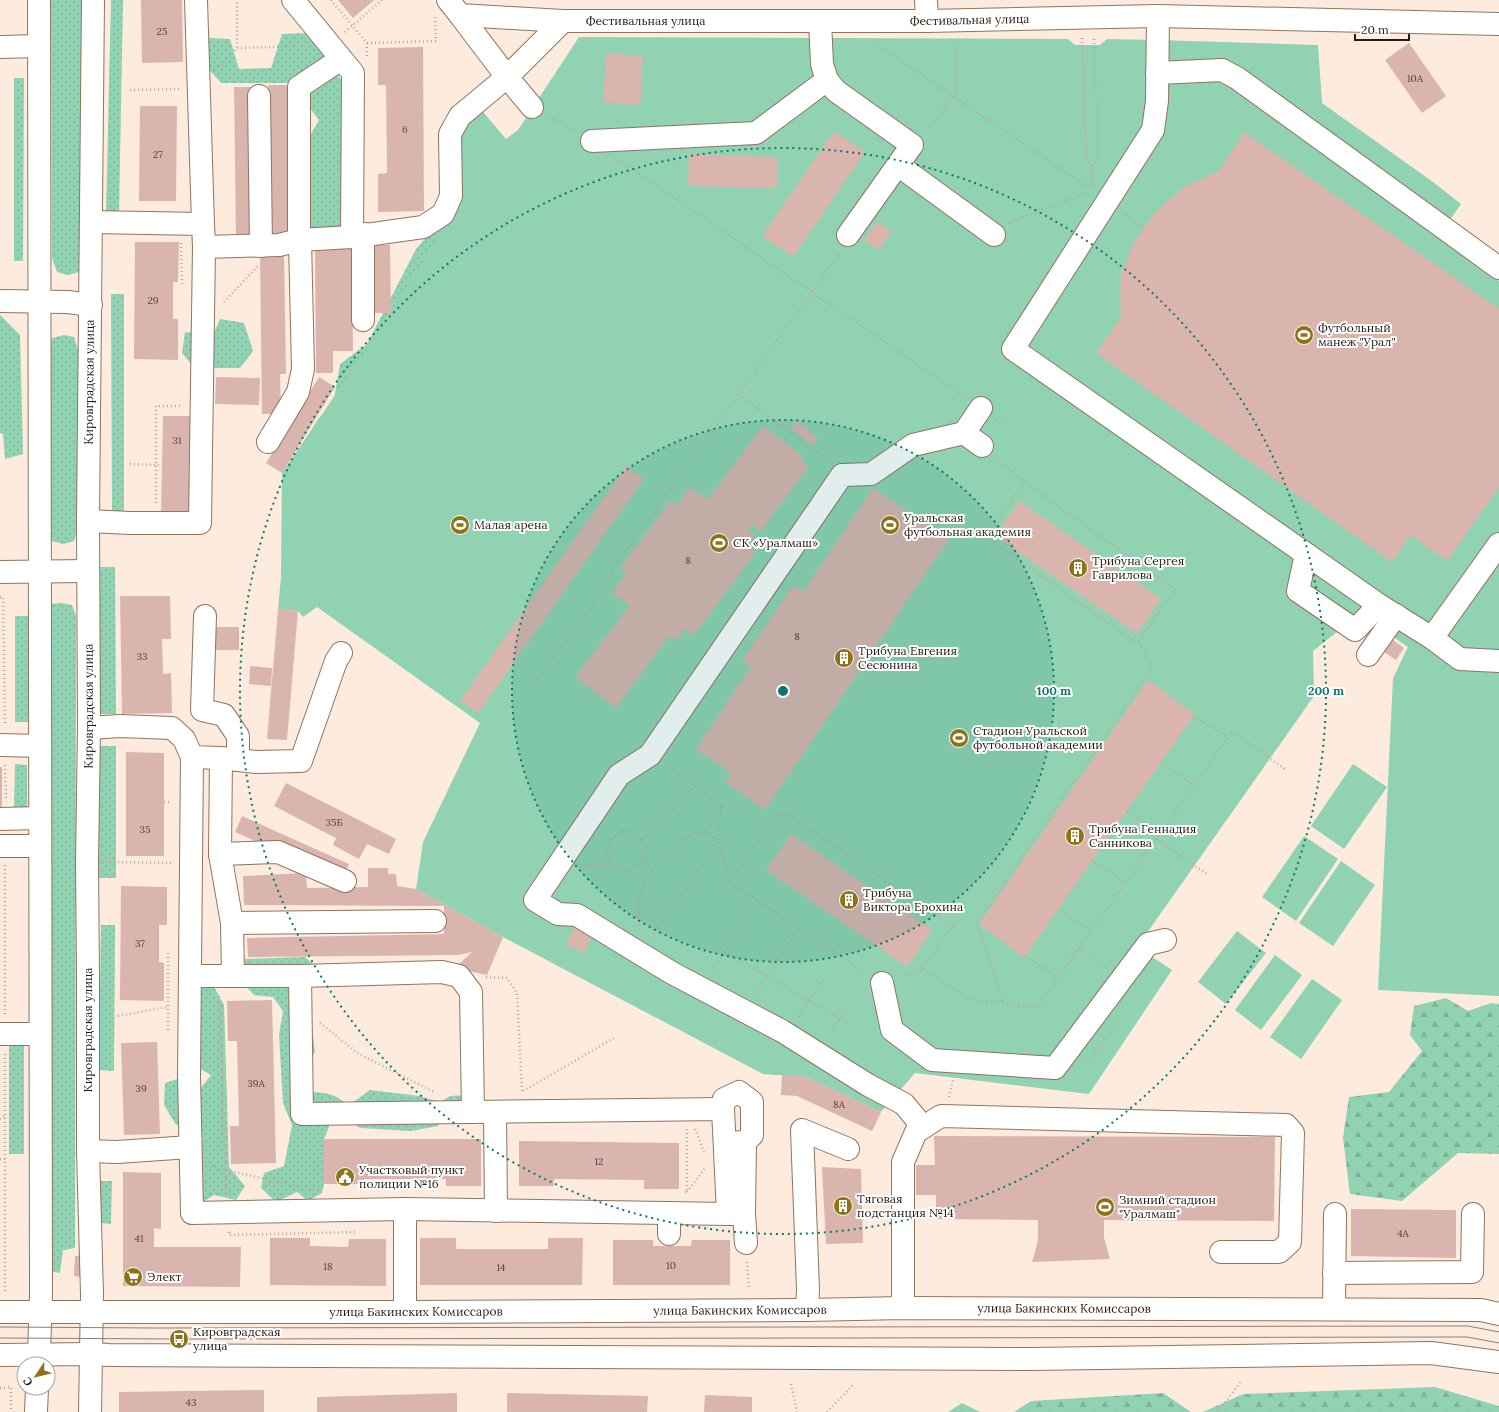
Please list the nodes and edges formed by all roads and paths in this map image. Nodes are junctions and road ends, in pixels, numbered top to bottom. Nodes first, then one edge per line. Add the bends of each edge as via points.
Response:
1 (39, 0) edge
2 (93, 0) edge
3 (196, 0) edge
4 (237, 0) edge
5 (293, 0) edge
6 (382, 0) edge
7 (926, 0) edge
8 (448, 10) edge
9 (1151, 11) edge
10 (563, 21) junction
11 (820, 21) junction
12 (927, 21) junction
13 (1499, 24) edge
14 (1082, 34) dead end
15 (1094, 34) dead end
16 (871, 38) dead end
17 (955, 39) dead end
18 (367, 42) dead end
19 (39, 46) junction
20 (0, 47) edge
21 (237, 48) junction
22 (336, 52) junction
23 (1157, 73) junction
24 (507, 77) junction
25 (827, 80) junction
26 (199, 89) junction
27 (260, 96) dead end
28 (954, 97) junction
29 (532, 107) joint
30 (926, 134) dead end
31 (592, 141) joint
32 (618, 159) dead end
33 (898, 165) junction
34 (1092, 166) junction
35 (1074, 178) dead end
36 (91, 222) junction
37 (203, 224) junction
38 (999, 230) joint
39 (358, 235) junction
40 (299, 240) junction
41 (845, 242) joint
42 (204, 246) junction
43 (261, 246) junction
44 (1499, 268) edge
45 (812, 292) junction
46 (0, 302) edge
47 (40, 302) junction
48 (90, 305) junction
49 (363, 320) dead end
50 (947, 385) dead end
51 (738, 395) junction
52 (202, 406) junction
53 (981, 408) dead end
54 (964, 433) junction
55 (268, 442) dead end
56 (982, 446) joint
57 (130, 464) dead end
58 (156, 465) junction
59 (162, 465) dead end
60 (842, 475) junction
61 (1024, 482) junction
62 (88, 522) junction
63 (155, 524) junction
64 (640, 532) junction
65 (645, 535) dead end
66 (1499, 544) edge
67 (1306, 554) junction
68 (87, 571) junction
69 (0, 572) edge
70 (40, 572) junction
71 (0, 597) edge
72 (1388, 610) junction
73 (206, 616) dead end
74 (1432, 638) junction
75 (1137, 643) junction
76 (341, 653) dead end
77 (1368, 655) dead end
78 (1499, 661) edge
79 (532, 686) dead end
80 (1194, 716) dead end
81 (89, 728) junction
82 (1228, 737) junction
83 (3, 746) edge
84 (40, 746) junction
85 (650, 755) junction
86 (192, 757) junction
87 (229, 759) junction
88 (1161, 763) dead end
89 (1285, 768) dead end
90 (1194, 785) junction
91 (695, 786) junction
92 (722, 807) junction
93 (1127, 811) dead end
94 (40, 818) junction
95 (3, 819) edge
96 (705, 831) junction
97 (1160, 834) junction
98 (1156, 839) junction
99 (641, 840) junction
100 (718, 841) junction
101 (3, 846) edge
102 (40, 846) junction
103 (220, 854) junction
104 (1092, 860) dead end
105 (612, 861) junction
106 (642, 861) junction
107 (87, 862) junction
108 (191, 863) junction
109 (558, 867) junction
110 (653, 868) junction
111 (1208, 875) dead end
112 (345, 881) dead end
113 (731, 883) junction
114 (1125, 883) junction
115 (757, 900) junction
116 (1058, 910) dead end
117 (435, 921) dead end
118 (232, 924) junction
119 (799, 928) junction
120 (1091, 930) junction
121 (640, 931) dead end
122 (646, 934) dead end
123 (1164, 940) dead end
124 (1079, 948) junction
125 (725, 952) junction
126 (1025, 956) dead end
127 (922, 969) junction
128 (190, 976) junction
129 (226, 976) junction
130 (300, 976) junction
131 (459, 976) junction
132 (768, 976) junction
133 (1058, 977) junction
134 (1122, 978) junction
135 (823, 980) dead end
136 (882, 983) junction
137 (702, 988) junction
138 (172, 1000) dead end
139 (809, 1001) junction
140 (1003, 1004) junction
141 (300, 1008) junction
142 (847, 1008) dead end
143 (744, 1012) junction
144 (118, 1016) dead end
145 (796, 1019) dead end
146 (840, 1019) junction
147 (832, 1030) dead end
148 (3, 1034) edge
149 (40, 1034) junction
150 (614, 1038) dead end
151 (522, 1091) junction
152 (530, 1091) dead end
153 (440, 1095) dead end
154 (723, 1109) junction
155 (494, 1112) junction
156 (5, 1115) junction
157 (0, 1119) edge
158 (924, 1127) junction
159 (735, 1143) junction
160 (848, 1149) dead end
161 (88, 1151) junction
162 (191, 1154) junction
163 (0, 1159) edge
164 (5, 1159) junction
165 (226, 1171) junction
166 (318, 1190) dead end
167 (405, 1209) junction
168 (227, 1211) junction
169 (496, 1211) junction
170 (736, 1214) junction
171 (1335, 1214) dead end
172 (1473, 1214) dead end
173 (667, 1220) junction
174 (357, 1232) dead end
175 (746, 1243) joint
176 (1221, 1252) dead end
177 (1334, 1273) junction
178 (749, 1287) dead end
179 (5, 1291) dead end
180 (903, 1308) junction
181 (1334, 1309) junction
182 (807, 1310) junction
183 (41, 1311) junction
184 (92, 1311) junction
185 (0, 1312) edge
186 (405, 1312) junction
187 (1490, 1312) edge
188 (91, 1354) junction
189 (0, 1355) edge
190 (39, 1356) edge
191 (16, 1357) edge
192 (56, 1357) edge
193 (1499, 1362) edge
194 (1241, 1381) dead end
195 (791, 1384) dead end
196 (854, 1384) dead end
197 (0, 1388) edge
198 (37, 1396) edge
199 (11, 1412) edge
200 (36, 1412) edge
201 (90, 1412) edge
202 (797, 1412) edge
203 (826, 1412) edge
204 (1218, 1412) edge

1 - 19 main road
2 - 36 main road, Кировградская улица
3 - 26 main road
4 - 21 path
5 - 22 main road
6 - 22 path
7 - 12 main road
8 - 10 main road, Фестивальная улица
8 - 18 path via 436,41
8 - 24 main road
9 - 12 main road, Фестивальная улица
9 - 13 main road, Фестивальная улица
9 - 23 main road
10 - 11 main road, Фестивальная улица
10 - 24 main road
11 - 12 main road, Фестивальная улица
11 - 25 main road via 822,64
14 - 34 path via 1086,156
15 - 34 path via 1098,158
16 - 28 path via 878,46
17 - 28 path
19 - 20 main road
19 - 47 main road
21 - 22 path
21 - 26 path
22 - 39 main road via 353,73
22 - 40 main road via 299,87
23 - 44 main road via 1222,70 1237,78
23 - 67 main road via 1153,130 1013,349
24 - 29 main road
24 - 39 main road via 460,116 450,134 451,196 443,214 423,227
25 - 31 main road via 756,133
25 - 33 main road via 836,91 912,145
26 - 37 main road
27 - 43 main road
28 - 30 path
28 - 35 path
29 - 31 path
32 - 45 path
33 - 38 main road
33 - 41 main road
34 - 38 path via 1092,190
36 - 37 main road
36 - 48 main road, Кировградская улица
37 - 42 main road
39 - 40 main road
39 - 49 main road via 363,245
40 - 43 main road
40 - 55 main road via 303,369 298,392
41 - 45 path
42 - 43 main road
42 - 52 main road
45 - 50 path
45 - 51 path
46 - 47 main road
47 - 48 main road
47 - 70 main road
48 - 62 main road, Кировградская улица
51 - 60 path via 829,459
51 - 64 path
52 - 58 path via 156,406
52 - 63 main road via 200,524
53 - 54 main road
54 - 56 main road
54 - 60 main road via 913,445 871,474
56 - 61 path
57 - 58 path
58 - 59 path
58 - 63 path
60 - 85 main road
61 - 75 path via 987,538
61 - 75 path via 1176,589
62 - 63 main road
62 - 68 main road, Кировградская улица
64 - 65 path
64 - 79 path via 615,566 591,607
66 - 74 main road
67 - 72 main road
67 - 72 main road via 1298,591 1355,630
68 - 70 main road
68 - 81 main road, Кировградская улица
69 - 70 main road
70 - 84 main road
71 - 83 path via 3,597
72 - 74 main road
72 - 77 main road
73 - 87 main road via 202,710 224,715 238,736
74 - 78 main road via 1460,659
75 - 140 path via 1145,650 1152,668 977,923
76 - 87 main road via 301,761
80 - 82 path
81 - 86 main road via 172,728 184,739
81 - 107 main road, Кировградская улица
82 - 89 path via 1232,732
82 - 90 path
83 - 84 main road
83 - 95 path
84 - 94 main road
85 - 91 path
85 - 109 main road via 620,775
86 - 87 main road
86 - 108 main road
87 - 103 main road
88 - 90 path
90 - 97 path
91 - 92 path
91 - 99 path
92 - 96 path
92 - 100 path
93 - 97 path
94 - 95 main road
94 - 102 main road
96 - 100 path
96 - 110 path via 692,834 667,851
97 - 98 path
98 - 111 path
98 - 114 path
99 - 105 path via 635,832 623,831 609,841 607,854
99 - 106 path via 646,848
100 - 113 path
100 - 122 path via 651,938
101 - 102 main road
101 - 148 path
102 - 149 main road
103 - 112 main road via 278,852
103 - 118 main road
104 - 114 path
105 - 106 path via 617,868 630,870
105 - 109 path via 605,865
106 - 110 path
107 - 108 path
107 - 161 main road, Кировградская улица
108 - 128 main road
109 - 137 main road via 535,900 558,914 576,915 672,973
110 - 121 path via 640,893 637,919
113 - 115 path
113 - 127 path via 773,815 788,815 953,926
114 - 120 path
115 - 119 path
115 - 125 path
116 - 120 path
117 - 118 main road
118 - 129 main road
119 - 132 path
119 - 136 path
120 - 124 path
123 - 134 main road via 1148,944
124 - 133 path
124 - 134 path
125 - 132 path
125 - 137 path
126 - 133 path
127 - 136 path
127 - 140 path via 970,999
128 - 129 main road
128 - 162 main road
129 - 130 main road
129 - 165 path
130 - 131 main road via 442,972
130 - 141 main road
131 - 151 path via 508,978 517,993
131 - 155 main road via 471,992
132 - 139 path
132 - 143 path
133 - 140 path via 1037,1008
134 - 136 main road via 1055,1068 932,1060 892,1030
135 - 139 path
137 - 143 main road
138 - 144 path via 167,1007
139 - 145 path
139 - 146 path
141 - 153 path via 359,1054
141 - 155 main road via 302,1114
142 - 146 path
143 - 158 main road via 782,1031 868,1085 904,1104
146 - 147 path
148 - 149 main road
148 - 156 path
149 - 183 main road
150 - 151 path
151 - 152 path
151 - 155 path
154 - 155 main road
154 - 159 main road
154 - 159 main road via 724,1099 739,1092 752,1102 752,1135
155 - 169 main road
156 - 157 path
156 - 164 path
158 - 176 main road via 941,1116 1286,1125 1292,1134 1290,1242 1279,1252
158 - 180 main road via 916,1132 903,1162
159 - 170 main road
159 - 173 path via 687,1192
160 - 182 main road via 802,1130
161 - 162 main road
161 - 184 main road, Кировградская улица
162 - 165 path
162 - 168 main road via 192,1212
163 - 164 path
164 - 179 path
165 - 166 path
165 - 168 path
167 - 168 main road
167 - 169 main road
167 - 186 main road
168 - 174 path via 229,1235
169 - 173 main road
170 - 173 main road
170 - 175 main road
171 - 177 main road
172 - 177 main road via 1472,1272
175 - 178 path
177 - 181 main road
180 - 181 main road, улица Бакинских Комиссаров
180 - 182 main road, улица Бакинских Комиссаров
181 - 187 main road, улица Бакинских Комиссаров
182 - 186 main road, улица Бакинских Комиссаров
183 - 184 main road, улица Бакинских Комиссаров
183 - 185 main road, улица Бакинских Комиссаров
183 - 190 main road
184 - 186 main road, улица Бакинских Комиссаров
184 - 188 main road, Кировградская улица
188 - 192 main road
188 - 193 main road via 1031,1359 1431,1353
188 - 201 main road, Кировградская улица
189 - 191 main road
194 - 204 path
195 - 202 path
196 - 203 path
197 - 199 path via 11,1387
198 - 200 main road

